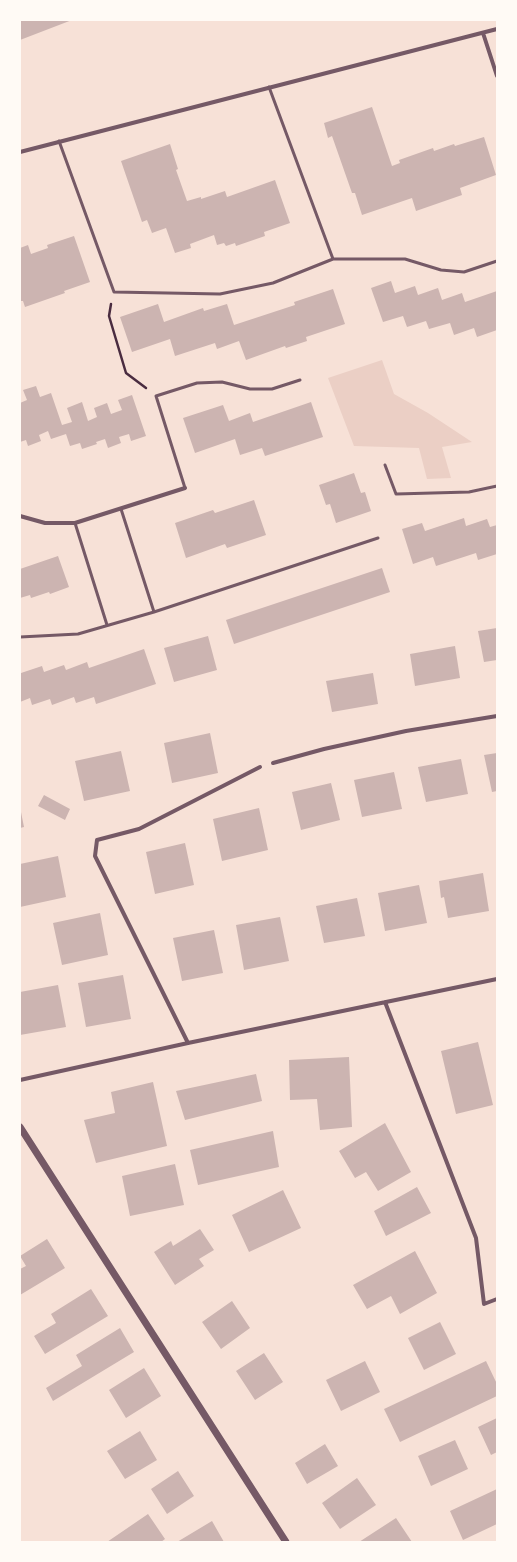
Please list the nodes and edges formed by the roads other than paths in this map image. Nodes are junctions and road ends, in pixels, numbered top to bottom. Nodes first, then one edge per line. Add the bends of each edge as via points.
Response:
1 (497, 29) edge
2 (483, 32) junction
3 (497, 76) edge
4 (269, 87) junction
5 (59, 140) junction
6 (20, 152) edge
7 (333, 259) junction
8 (497, 261) edge
9 (300, 380) dead end
10 (386, 465) dead end
11 (497, 486) edge
12 (185, 488) joint
13 (121, 509) junction
14 (20, 516) edge
15 (75, 523) junction
16 (378, 538) dead end
17 (154, 612) junction
18 (107, 625) junction
19 (20, 637) edge
20 (497, 716) edge
21 (273, 762) dead end
22 (260, 767) dead end
23 (497, 979) edge
24 (385, 1002) junction
25 (188, 1043) junction
26 (20, 1080) edge
27 (20, 1127) edge
28 (497, 1299) edge
29 (286, 1542) edge

1 - 2 street
2 - 3 street
2 - 4 street
4 - 5 street
4 - 7 lane
5 - 6 street
5 - 7 lane via 114,292 220,294 273,283
7 - 8 lane via 404,259 441,270 464,272
9 - 12 lane via 272,389 250,389 222,382 197,383 156,396
10 - 11 lane via 396,494 469,492
12 - 13 street
13 - 15 street
13 - 17 lane
14 - 15 street via 45,523
15 - 18 lane
16 - 17 lane
17 - 18 lane
18 - 19 lane via 78,634
20 - 21 street via 406,731 324,748
22 - 25 street via 140,829 97,840 95,856
23 - 24 street
24 - 25 street
24 - 28 street via 476,1238 484,1304
25 - 26 street
27 - 29 street

